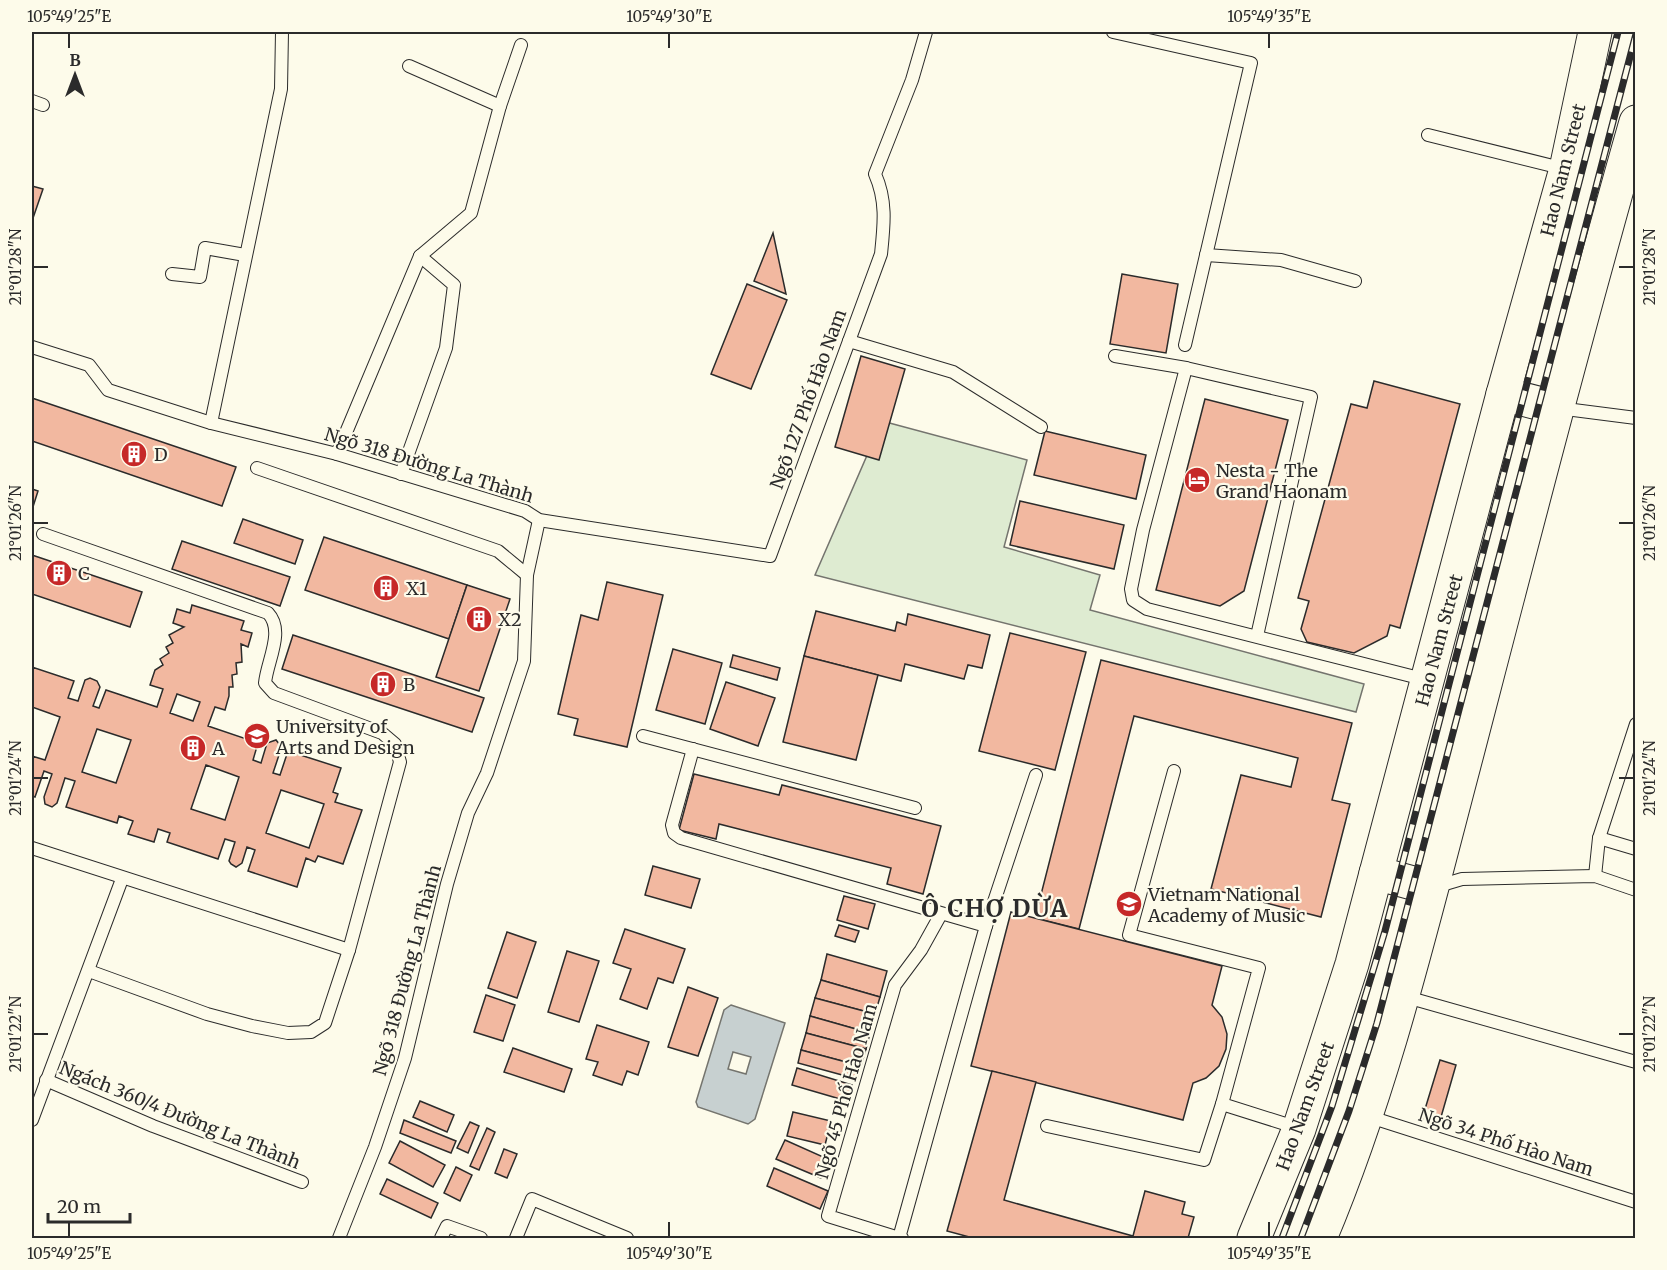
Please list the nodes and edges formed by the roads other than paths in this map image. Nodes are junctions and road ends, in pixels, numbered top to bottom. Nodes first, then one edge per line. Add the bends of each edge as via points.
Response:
1 (282, 32) edge
2 (926, 32) edge
3 (1113, 32) edge
4 (1595, 32) edge
5 (1158, 36) edge
6 (521, 45) dead end
7 (409, 66) dead end
8 (500, 106) junction
9 (1635, 122) edge
10 (1428, 135) dead end
11 (1566, 170) junction
12 (245, 255) junction
13 (1206, 255) junction
14 (420, 256) junction
15 (172, 274) dead end
16 (1355, 281) dead end
17 (849, 341) junction
18 (1185, 345) dead end
19 (32, 347) edge
20 (1115, 356) dead end
21 (1186, 368) junction
22 (1503, 394) junction
23 (1557, 408) junction
24 (1635, 418) edge
25 (211, 423) junction
26 (1041, 426) dead end
27 (337, 454) junction
28 (257, 468) dead end
29 (401, 474) junction
30 (539, 520) junction
31 (43, 534) dead end
32 (527, 576) junction
33 (1257, 636) junction
34 (1428, 681) junction
35 (1635, 724) edge
36 (643, 736) dead end
37 (693, 749) junction
38 (1174, 771) dead end
39 (1036, 775) dead end
40 (915, 808) dead end
41 (1599, 838) junction
42 (32, 848) edge
43 (1635, 849) edge
44 (1376, 873) junction
45 (1595, 876) junction
46 (122, 879) junction
47 (1431, 888) junction
48 (1635, 891) edge
49 (940, 914) junction
50 (986, 926) junction
51 (349, 950) junction
52 (89, 971) junction
53 (1402, 996) junction
54 (1635, 1062) edge
55 (46, 1080) junction
56 (1222, 1104) junction
57 (1365, 1116) junction
58 (32, 1120) edge
59 (1047, 1126) dead end
60 (1299, 1129) junction
61 (302, 1182) dead end
62 (1635, 1202) edge
63 (1326, 1237) edge
64 (900, 1238) edge
65 (339, 1239) edge
66 (441, 1239) edge
67 (481, 1239) edge
68 (516, 1239) edge
69 (627, 1239) edge
70 (1254, 1239) edge

1 - 12 lane via 281,89
2 - 17 lane, Ngõ 127 Phố Hào Nam via 912,80 875,174 886,211 881,254
3 - 5 lane
4 - 11 main road, Hao Nam Street
5 - 13 lane via 1251,63
6 - 8 lane
7 - 8 lane
8 - 14 lane via 471,213
9 - 23 main road
10 - 11 lane
11 - 22 main road, Hao Nam Street
12 - 15 lane via 205,248 200,277
12 - 25 lane
13 - 16 lane via 1281,260
13 - 18 lane
14 - 27 lane
14 - 29 lane via 454,285 446,348
17 - 26 lane via 953,372
17 - 30 lane, Ngõ 127 Phố Hào Nam via 770,556
19 - 25 lane, Ngõ 318 Đường La Thành via 89,365 108,390
20 - 21 lane
21 - 33 lane via 1143,530 1131,589 1133,600 1147,609
21 - 33 lane via 1311,397
22 - 23 main road
22 - 34 main road, Hao Nam Street
23 - 24 lane
23 - 47 main road
25 - 27 lane, Ngõ 318 Đường La Thành
27 - 29 lane, Ngõ 318 Đường La Thành
28 - 32 lane via 498,551
29 - 30 lane, Ngõ 318 Đường La Thành via 525,511
30 - 32 lane, Ngõ 318 Đường La Thành
31 - 51 lane via 268,613 275,621 276,631 265,683 274,693 382,733 395,744 400,762
32 - 65 lane, Ngõ 318 Đường La Thành via 524,661 487,773 468,813 401,1069
33 - 34 lane
34 - 44 main road, Hao Nam Street
35 - 41 lane
36 - 37 lane
37 - 40 lane
37 - 49 lane via 672,825 681,838
38 - 56 lane via 1129,935 1259,968
39 - 50 lane, Ngõ 45 Phố Hào Nam
41 - 43 lane
41 - 45 lane
42 - 46 lane
44 - 47 main road
44 - 60 main road, Hao Nam Street via 1337,1016
45 - 47 lane via 1462,879
45 - 48 lane
46 - 51 lane
46 - 52 lane
47 - 53 main road
49 - 50 lane
49 - 64 lane, Ngõ 45 Phố Hào Nam via 921,950 895,985 828,1216
50 - 64 lane, Ngõ 45 Phố Hào Nam
51 - 52 lane via 330,1012 325,1023 312,1032 288,1033 207,1014
52 - 55 lane
53 - 54 lane
53 - 57 main road
55 - 58 lane
55 - 61 lane, Ngách 360/4 Đường La Thành via 153,1126
56 - 59 lane via 1204,1160
56 - 60 lane
57 - 62 lane, Ngõ 34 Phố Hào Nam
57 - 63 main road
60 - 70 main road, Hao Nam Street
66 - 67 lane via 447,1226
68 - 69 lane via 532,1200

